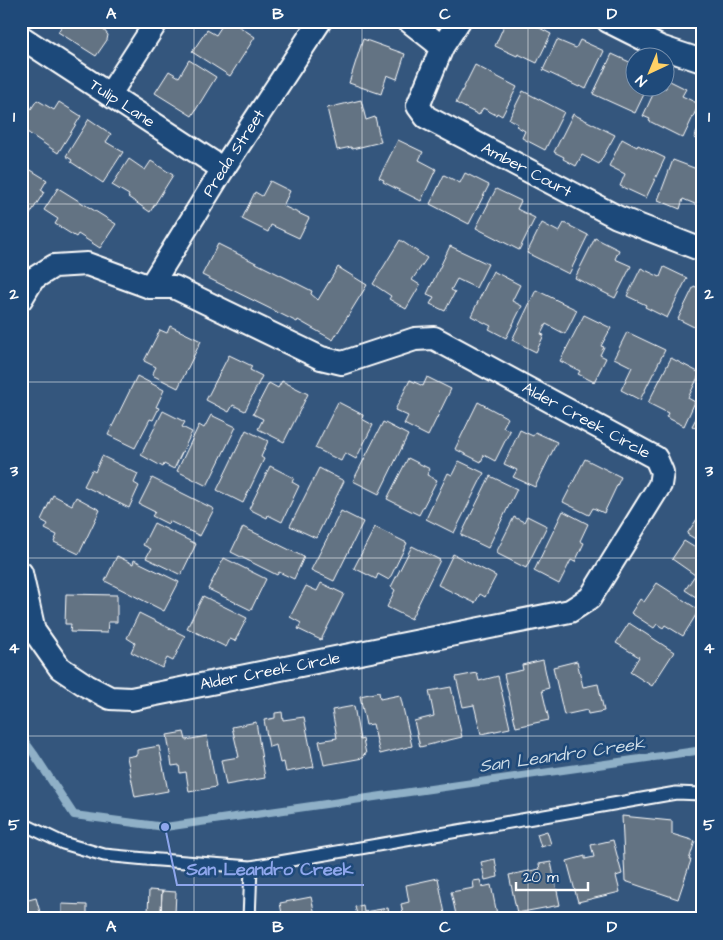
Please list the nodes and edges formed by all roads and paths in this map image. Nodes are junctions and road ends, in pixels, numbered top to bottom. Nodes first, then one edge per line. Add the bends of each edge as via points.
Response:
1 (157, 21) edge
2 (320, 21) edge
3 (409, 21) edge
4 (459, 21) edge
5 (608, 21) edge
6 (21, 37) edge
7 (442, 46) junction
8 (702, 61) edge
9 (110, 94) junction
10 (223, 168) junction
11 (702, 250) edge
12 (150, 287) junction
13 (21, 299) edge
14 (21, 573) edge
15 (702, 794) edge
16 (21, 823) edge
17 (251, 867) junction
18 (248, 919) edge

1 - 9 street
2 - 10 street, Preda Street
3 - 7 street
4 - 7 street, Amber Court
5 - 8 street via 660,47
6 - 9 street, Tulip Lane
7 - 11 street, Amber Court via 418,106 426,117 617,216
9 - 10 street, Tulip Lane
10 - 12 street, Preda Street
12 - 13 street, Alder Creek Circle via 87,264 54,266 33,279
12 - 14 street, Alder Creek Circle via 174,287 321,358 342,363 415,339 434,338 656,458 662,472 660,485 590,598 570,611 132,699 110,698 60,668 34,631
15 - 17 lane via 676,793
16 - 17 lane via 63,843 104,855
17 - 18 lane

